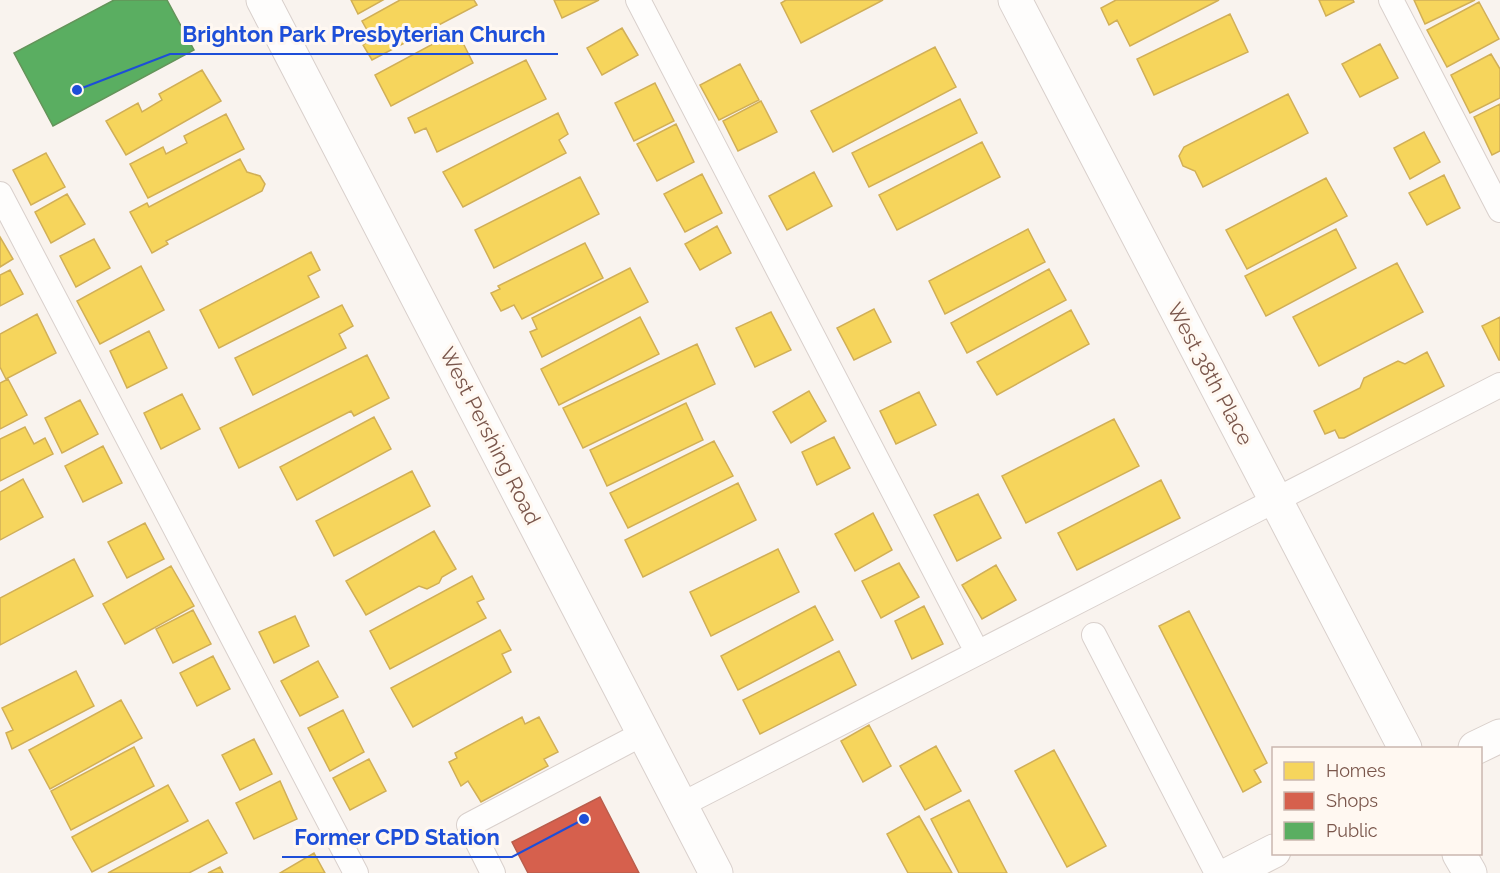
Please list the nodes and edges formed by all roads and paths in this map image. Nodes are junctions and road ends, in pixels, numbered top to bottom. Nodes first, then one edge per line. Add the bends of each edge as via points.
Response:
1 (263, 0) edge
2 (638, 0) edge
3 (1014, 0) edge
4 (1391, 0) edge
5 (0, 194) edge
6 (1500, 210) edge
7 (1500, 385) edge
8 (1275, 500) junction
9 (1094, 635) dead end
10 (977, 652) junction
11 (644, 733) junction
12 (1500, 736) edge
13 (1404, 747) edge
14 (1477, 747) edge
15 (681, 805) junction
16 (1272, 852) edge
17 (1460, 855) edge
18 (356, 873) edge
19 (493, 873) edge
20 (716, 873) edge
21 (1217, 873) edge
22 (1231, 873) edge
23 (1470, 873) edge

1 - 11 street, West Pershing Road
2 - 10 lane
3 - 8 street, West 38th Place
4 - 6 lane
5 - 18 lane
7 - 8 lane
8 - 10 lane
8 - 13 street, West 38th Place
9 - 21 lane
10 - 15 lane
11 - 15 street, West Pershing Road
11 - 19 lane via 469,825
12 - 14 street
15 - 20 street, West Pershing Road
16 - 22 street
17 - 23 street

